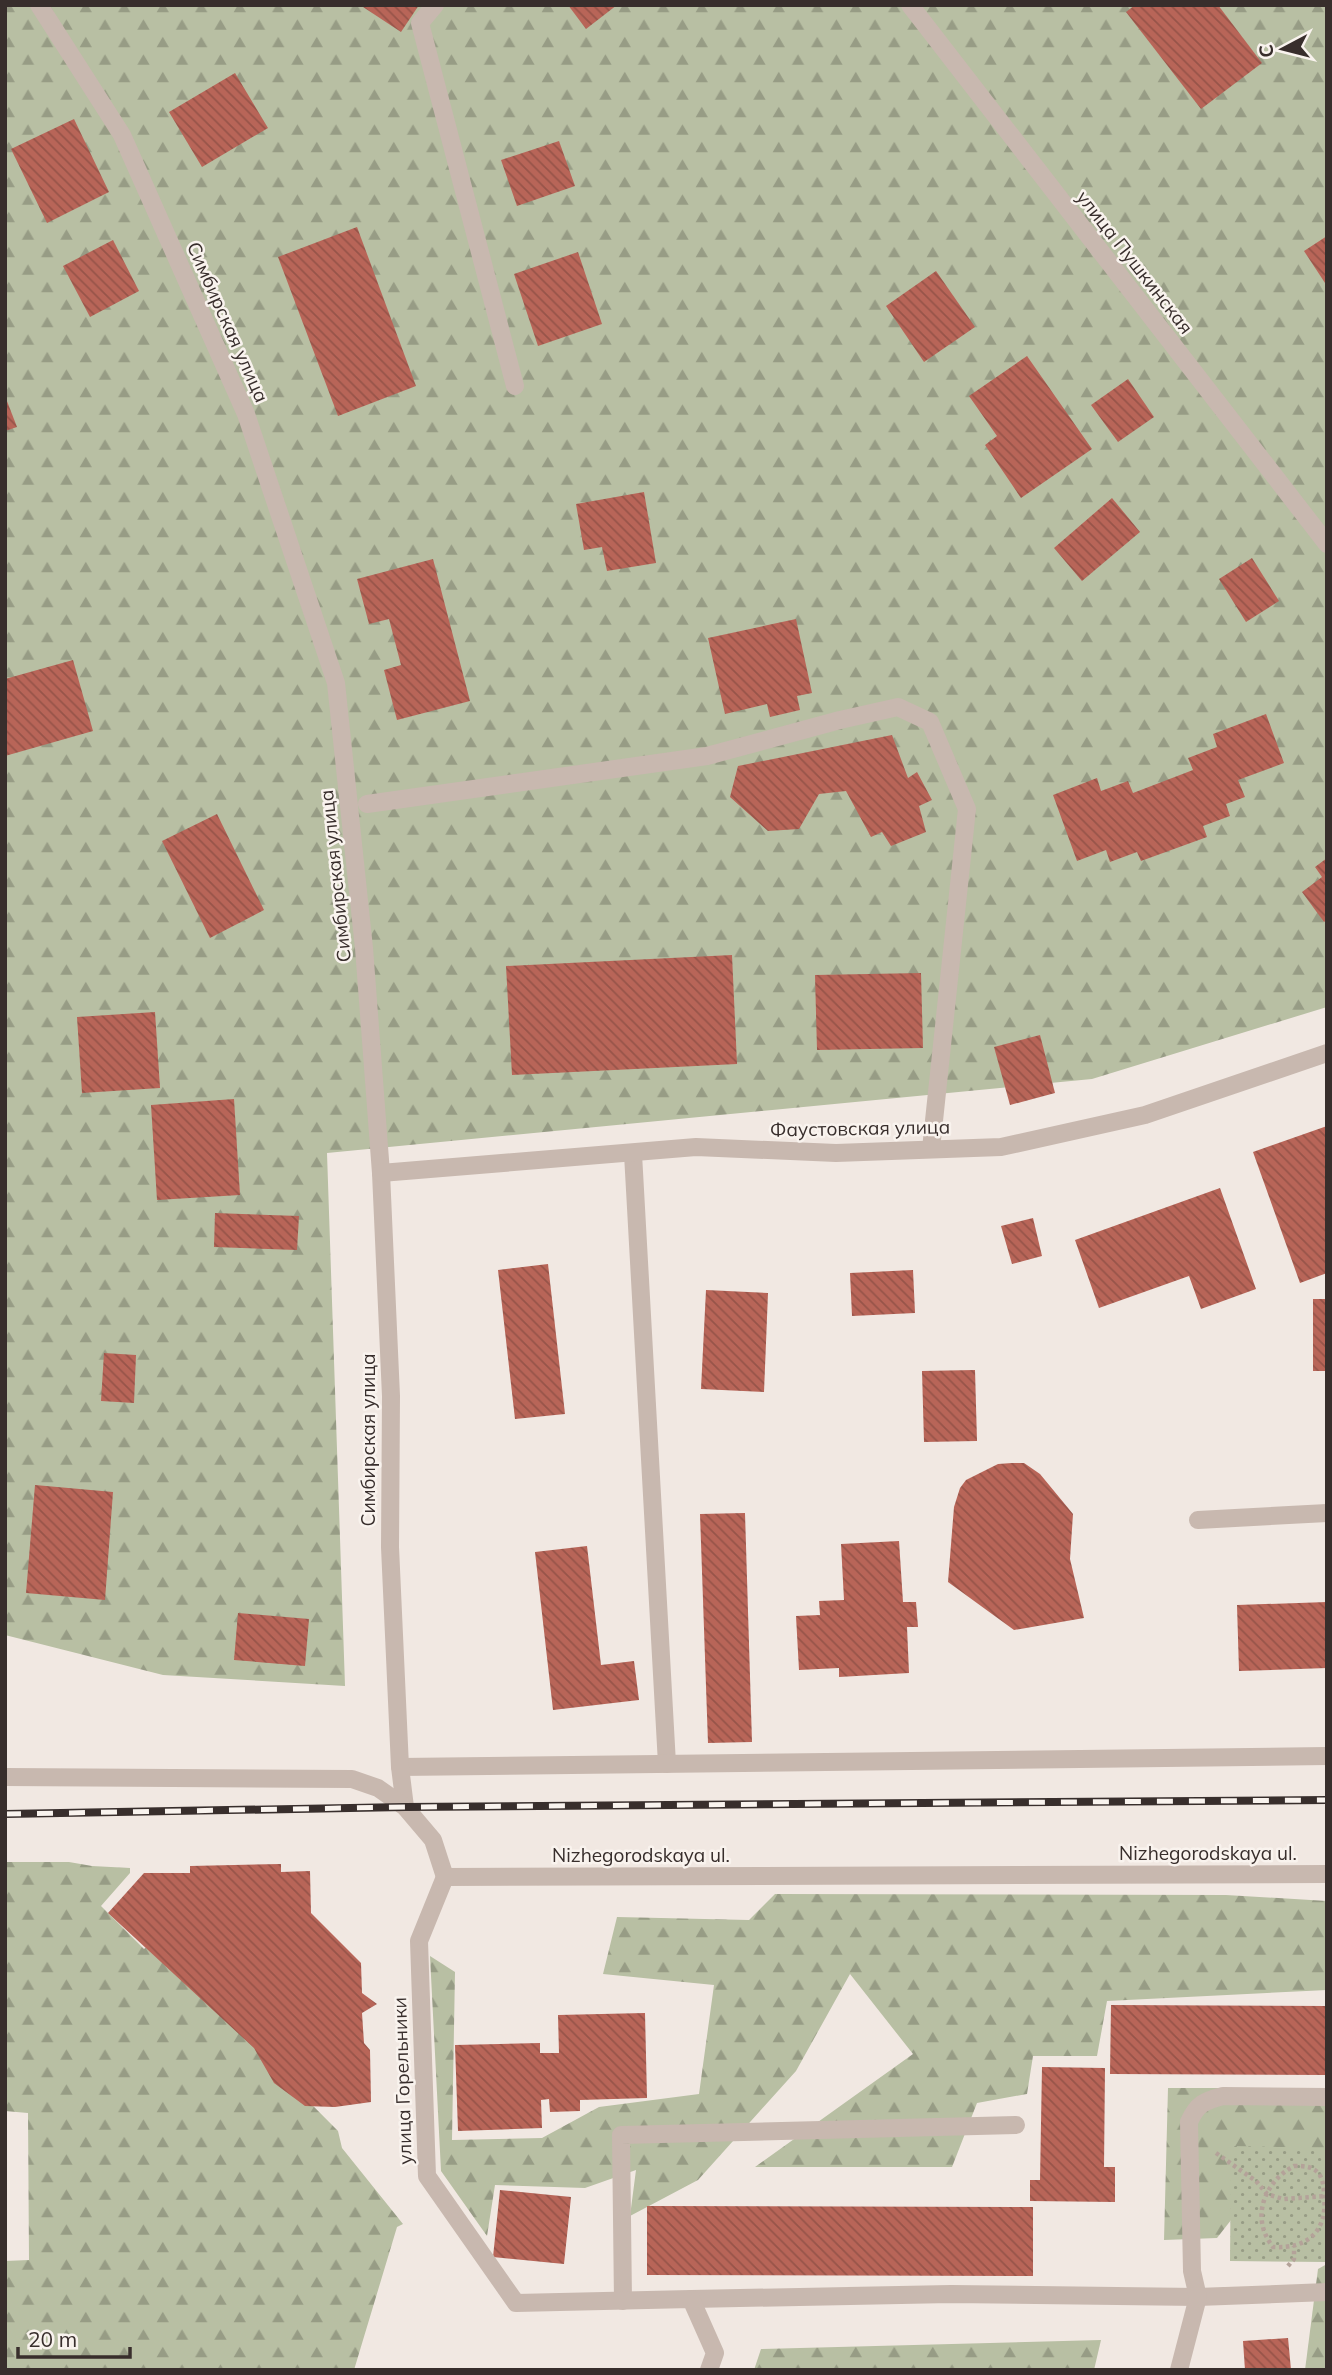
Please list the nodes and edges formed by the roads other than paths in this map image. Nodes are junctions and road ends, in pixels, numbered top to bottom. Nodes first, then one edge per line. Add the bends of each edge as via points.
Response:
1 (38, 5) edge
2 (435, 5) edge
3 (910, 5) edge
4 (515, 386) dead end
5 (1327, 544) edge
6 (367, 804) dead end
7 (1327, 1053) edge
8 (931, 1149) junction
9 (633, 1154) junction
10 (381, 1173) junction
11 (1327, 1513) edge
12 (1198, 1521) dead end
13 (1327, 1756) edge
14 (667, 1764) junction
15 (400, 1767) junction
16 (5, 1777) edge
17 (405, 1807) junction
18 (1327, 1874) edge
19 (445, 1877) junction
20 (1327, 2098) edge
21 (1016, 2125) dead end
22 (1327, 2292) edge
23 (1198, 2297) junction
24 (691, 2299) junction
25 (623, 2301) junction
26 (709, 2370) edge
27 (1179, 2370) edge

1 - 10 street, Симбирская улица via 122,135 246,414 336,683 364,948
2 - 4 street via 420,23
3 - 5 street, улица Пушкинская
6 - 8 street via 707,756 898,707 930,722 967,808
7 - 8 street, Фаустовская улица via 1145,1115 1001,1147
8 - 9 street, Фаустовская улица via 836,1153 696,1147
9 - 10 street, Фаустовская улица
9 - 14 street
10 - 15 street, Симбирская улица
11 - 12 street
13 - 14 street
14 - 15 street
15 - 17 street, Симбирская улица
16 - 17 street via 352,1779 378,1788
17 - 19 street via 433,1840
18 - 19 street, Nizhegorodskaya ul.
19 - 25 street, улица Горельники via 419,1941 427,2176 516,2303
20 - 23 street via 1223,2096 1206,2100 1194,2110 1189,2135 1192,2271
21 - 25 street via 621,2135
22 - 23 street, улица Горельники
23 - 24 street, улица Горельники via 951,2294
23 - 27 street
24 - 25 street, улица Горельники
24 - 26 street via 715,2353

